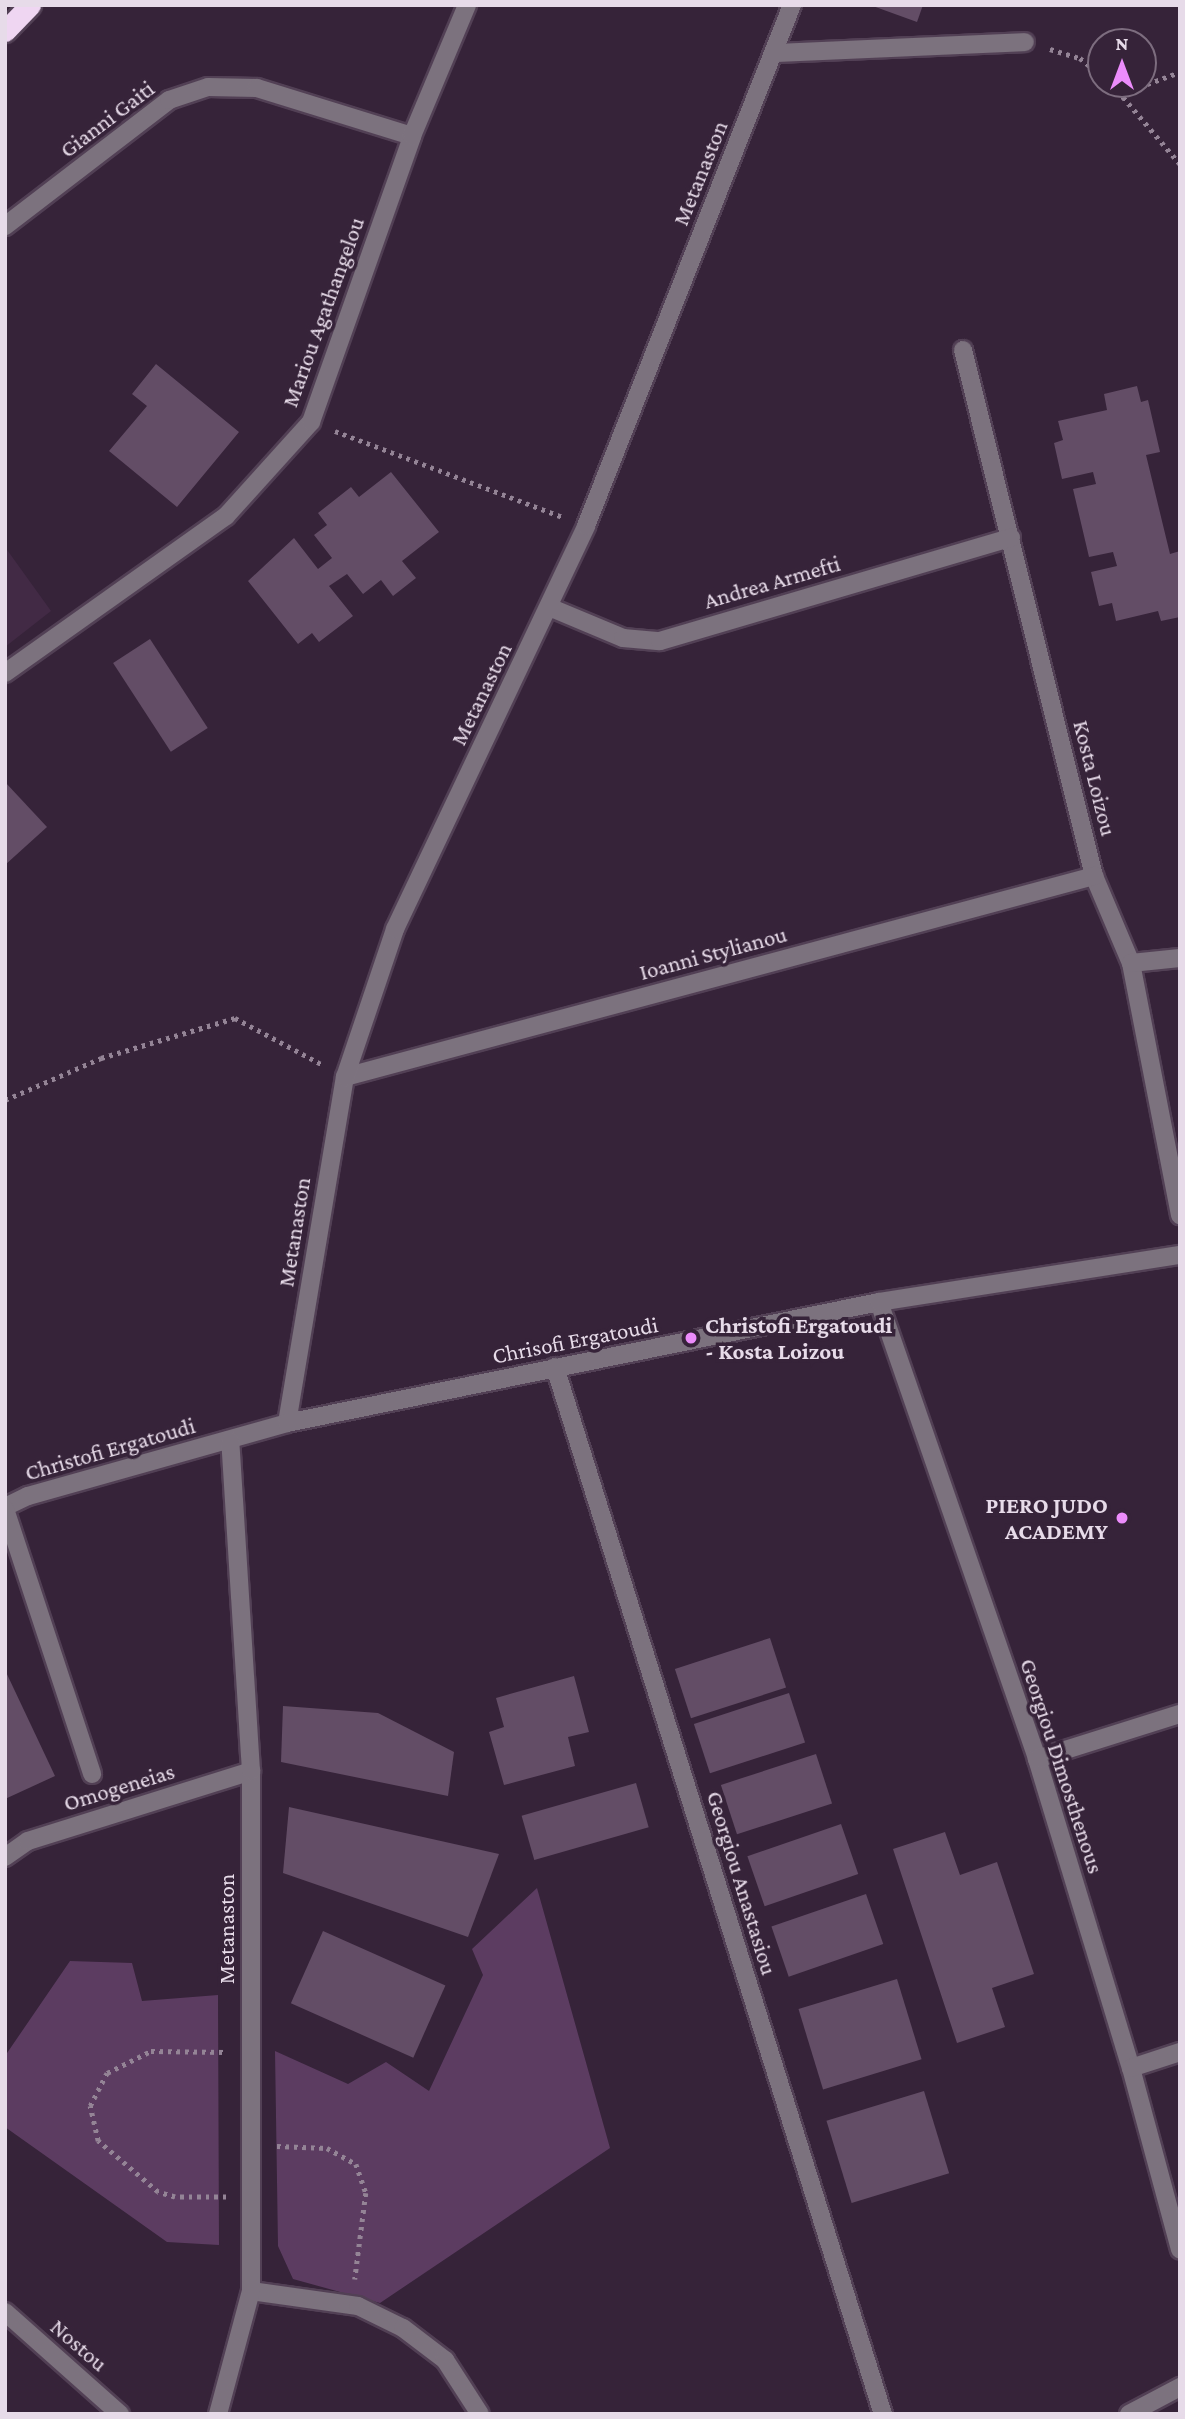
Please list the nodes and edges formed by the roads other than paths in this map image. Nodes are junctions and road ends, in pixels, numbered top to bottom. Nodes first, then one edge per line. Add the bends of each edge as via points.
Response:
1 (30, 5) edge
2 (467, 5) edge
3 (792, 5) edge
4 (5, 31) edge
5 (1025, 42) road end
6 (774, 54) junction
7 (412, 136) junction
8 (5, 226) edge
9 (963, 351) dead end
10 (1011, 538) junction
11 (549, 607) junction
12 (5, 673) edge
13 (1094, 876) junction
14 (1180, 958) edge
15 (1131, 963) junction
16 (345, 1077) junction
17 (1180, 1216) edge
18 (1180, 1255) edge
19 (879, 1302) junction
20 (555, 1367) junction
21 (287, 1423) junction
22 (230, 1441) junction
23 (5, 1508) edge
24 (1180, 1714) edge
25 (1037, 1759) junction
26 (251, 1771) junction
27 (92, 1774) dead end
28 (5, 1857) edge
29 (1180, 2052) edge
30 (1131, 2068) junction
31 (1180, 2250) edge
32 (251, 2291) junction
33 (5, 2312) edge
34 (1180, 2387) edge
35 (120, 2414) edge
36 (218, 2414) edge
37 (480, 2414) edge
38 (883, 2414) edge
39 (1129, 2414) edge

1 - 4 highway
2 - 7 street, Mariou Agathangelou
3 - 6 street, Metanaston
5 - 6 street
6 - 11 street, Metanaston via 586,526
7 - 8 street, Gianni Gaiti via 257,88 208,87 169,100
7 - 12 street, Mariou Agathangelou via 311,422 226,516
9 - 10 street, Kosta Loizou
10 - 11 street, Andrea Armefti via 660,641 623,638
10 - 13 street, Kosta Loizou
11 - 16 street, Metanaston via 396,929
13 - 15 street, Kosta Loizou
13 - 16 street, Ioanni Stylianou
14 - 15 street
15 - 17 street, Kosta Loizou
16 - 21 street, Metanaston
18 - 19 street, Chrisofi Ergatoudi
19 - 20 street, Chrisofi Ergatoudi
19 - 25 street, Georgiou Dimosthenous
20 - 21 street, Chrisofi Ergatoudi
20 - 38 street, Georgiou Anastasiou
21 - 22 street, Chrisofi Ergatoudi
22 - 23 street, Christofi Ergatoudi via 28,1496
22 - 26 street, Metanaston
23 - 27 street
24 - 25 street
25 - 30 street, Georgiou Dimosthenous
26 - 28 street, Omogeneias via 28,1841
26 - 32 street, Metanaston
29 - 30 street
30 - 31 street, Georgiou Dimosthenous
32 - 36 street, Metanaston
32 - 37 street via 349,2304 403,2328 445,2360
33 - 35 street, Nostou
34 - 39 street

